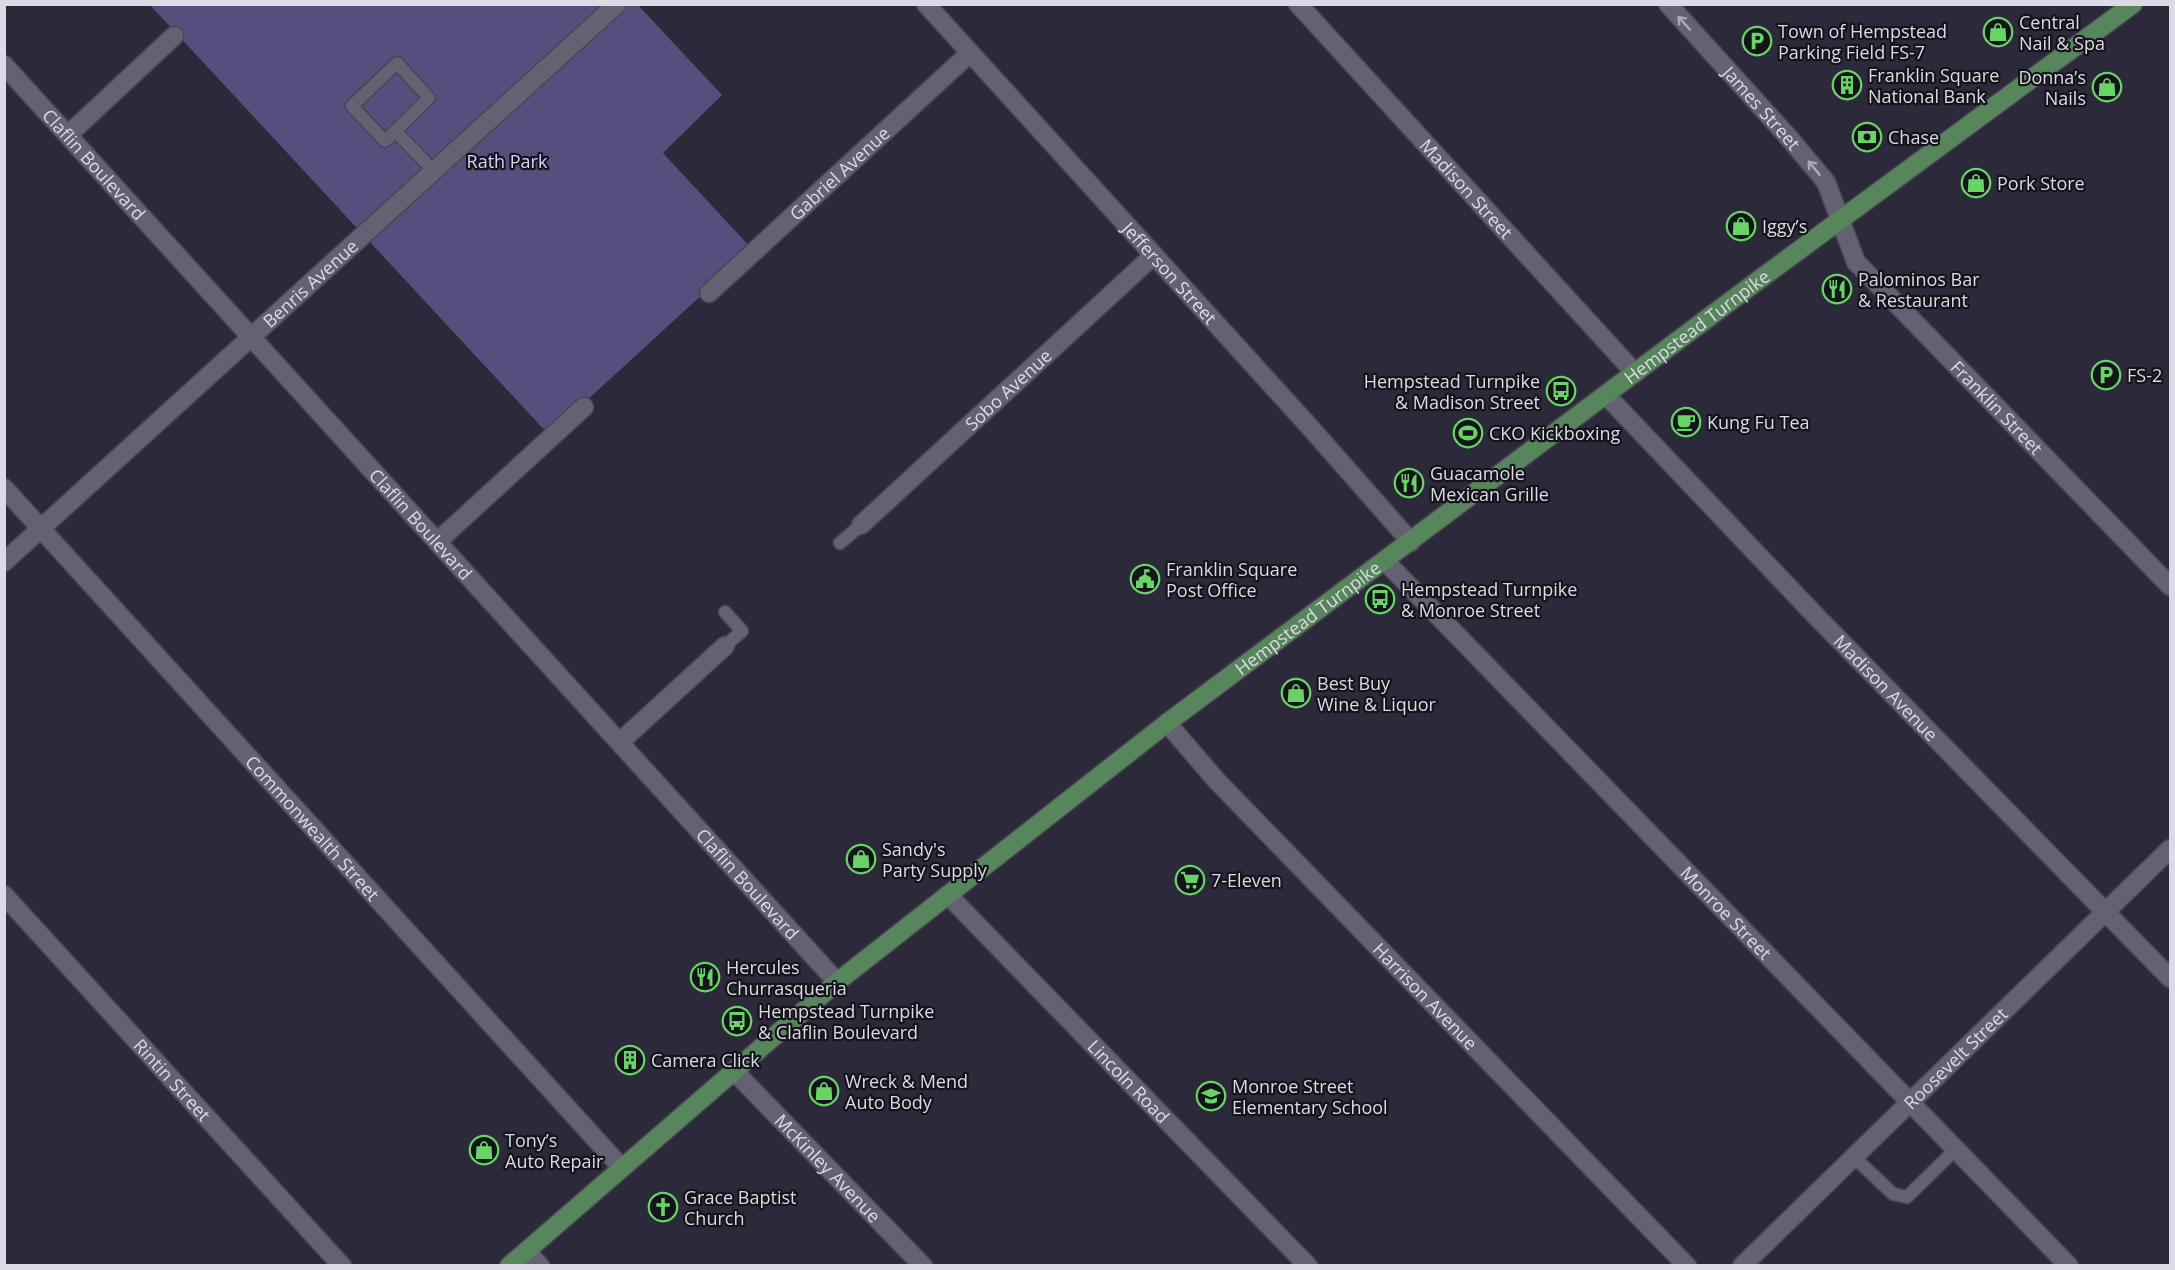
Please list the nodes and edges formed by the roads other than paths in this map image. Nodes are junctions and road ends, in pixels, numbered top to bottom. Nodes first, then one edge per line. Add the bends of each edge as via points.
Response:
1 (617, 4) edge
2 (926, 4) edge
3 (1298, 4) edge
4 (1668, 4) edge
5 (2133, 4) edge
6 (174, 36) dead end
7 (970, 53) junction
8 (4, 65) edge
9 (395, 130) junction
10 (68, 135) junction
11 (434, 171) junction
12 (1841, 219) junction
13 (1154, 255) junction
14 (709, 293) dead end
15 (252, 337) junction
16 (1635, 373) junction
17 (1606, 395) junction
18 (584, 407) dead end
19 (4, 488) edge
20 (861, 525) joint
21 (42, 529) junction
22 (438, 541) junction
23 (1411, 542) junction
24 (840, 543) dead end
25 (1385, 561) junction
26 (4, 562) edge
27 (2170, 586) edge
28 (725, 612) dead end
29 (725, 646) joint
30 (1167, 723) junction
31 (620, 742) junction
32 (2170, 849) edge
33 (4, 895) edge
34 (949, 896) junction
35 (2106, 912) junction
36 (2170, 978) edge
37 (837, 982) junction
38 (734, 1071) junction
39 (1910, 1102) junction
40 (1956, 1149) junction
41 (1854, 1157) junction
42 (621, 1167) junction
43 (526, 1251) junction
44 (342, 1266) edge
45 (509, 1266) edge
46 (540, 1266) edge
47 (923, 1266) edge
48 (1308, 1266) edge
49 (1687, 1266) edge
50 (1742, 1266) edge
51 (2069, 1266) edge

1 - 11 street, Benris Avenue
2 - 7 street, Jefferson Street
3 - 16 street, Madison Street
12 -> 4 street, James Street via 1826,182
5 - 12 main road, Hempstead Turnpike
6 - 10 street
7 - 13 street, Jefferson Street
7 - 14 street, Gabriel Avenue
8 - 10 street, Claflin Boulevard
9 - 9 lane via 429,98 397,63 352,106 385,141
9 - 11 lane
10 - 15 street, Claflin Boulevard
11 - 15 street, Benris Avenue
12 - 16 main road, Hempstead Turnpike
12 - 27 street, Franklin Street via 1856,262
13 - 20 street, Sobo Avenue
13 - 23 street, Jefferson Street
15 - 21 street, Benris Avenue
15 - 22 street, Claflin Boulevard
16 - 17 main road, Hempstead Turnpike
17 - 23 main road, Hempstead Turnpike
17 - 35 street, Madison Avenue
18 - 22 street
19 - 21 street, Commonwealth Street
20 - 24 lane
21 - 26 street, Benris Avenue
21 - 42 street, Commonwealth Street
22 - 31 street, Claflin Boulevard
23 - 25 main road, Hempstead Turnpike
25 - 30 main road, Hempstead Turnpike
25 - 39 street, Monroe Street
28 - 29 lane via 742,631
29 - 31 street
30 - 34 main road, Hempstead Turnpike
30 - 49 street, Harrison Avenue via 1217,781
31 - 37 street, Claflin Boulevard
32 - 35 street, Roosevelt Street
33 - 44 street, Rintin Street
34 - 37 main road, Hempstead Turnpike
34 - 48 street, Lincoln Road
35 - 36 street, Madison Avenue
35 - 39 street, Roosevelt Street
37 - 38 main road, Hempstead Turnpike
38 - 42 main road, Hempstead Turnpike
38 - 47 street, McKinley Avenue
39 - 40 street, Monroe Street
39 - 41 street, Roosevelt Street
40 - 41 lane via 1907,1197 1893,1194
40 - 51 street, Monroe Street
41 - 50 street, Roosevelt Street
42 - 43 main road, Hempstead Turnpike
43 - 45 main road, Hempstead Turnpike
43 - 46 street

